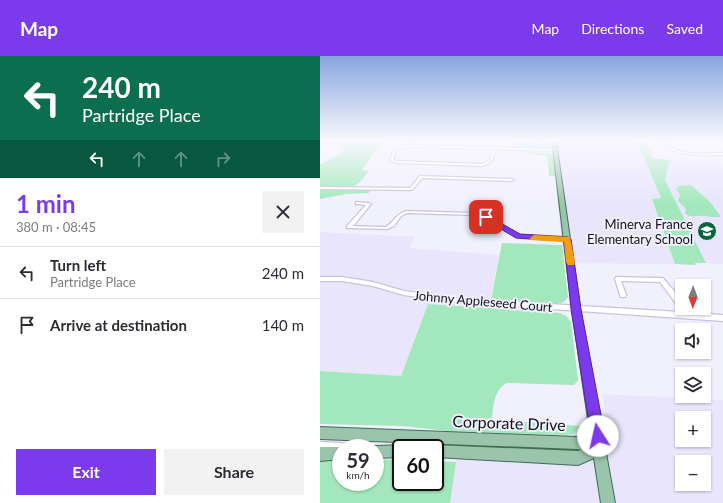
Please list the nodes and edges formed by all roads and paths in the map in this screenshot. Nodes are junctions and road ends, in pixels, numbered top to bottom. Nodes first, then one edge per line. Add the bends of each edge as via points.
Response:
1 (397, 162) edge
2 (489, 162) edge
3 (557, 162) edge
4 (512, 180) dead end
5 (320, 188) edge
6 (357, 203) dead end
7 (568, 239) junction
8 (320, 279) edge
9 (623, 295) dead end
10 (576, 309) junction
11 (685, 316) junction
12 (723, 318) edge
13 (320, 432) edge
14 (320, 446) edge
15 (332, 447) edge
16 (600, 449) junction
17 (444, 452) edge
18 (332, 453) edge
19 (320, 454) edge
20 (608, 503) edge

1 - 2 street via 486,164
3 - 7 main road
4 - 5 street via 421,178 411,190
6 - 7 street via 369,204 349,227 390,227 406,212 474,214 486,217 519,236
7 - 10 main road
8 - 10 street, Johnny Appleseed Court via 342,279 404,293 452,300
9 - 11 street via 618,279 661,280 677,300
10 - 11 street, Johnny Appleseed Court
10 - 16 main road
11 - 12 street, Johnny Appleseed Court
13 - 16 main road, Corporate Drive via 578,443
14 - 15 street
16 - 17 main road via 578,458
16 - 20 main road
18 - 19 main road

